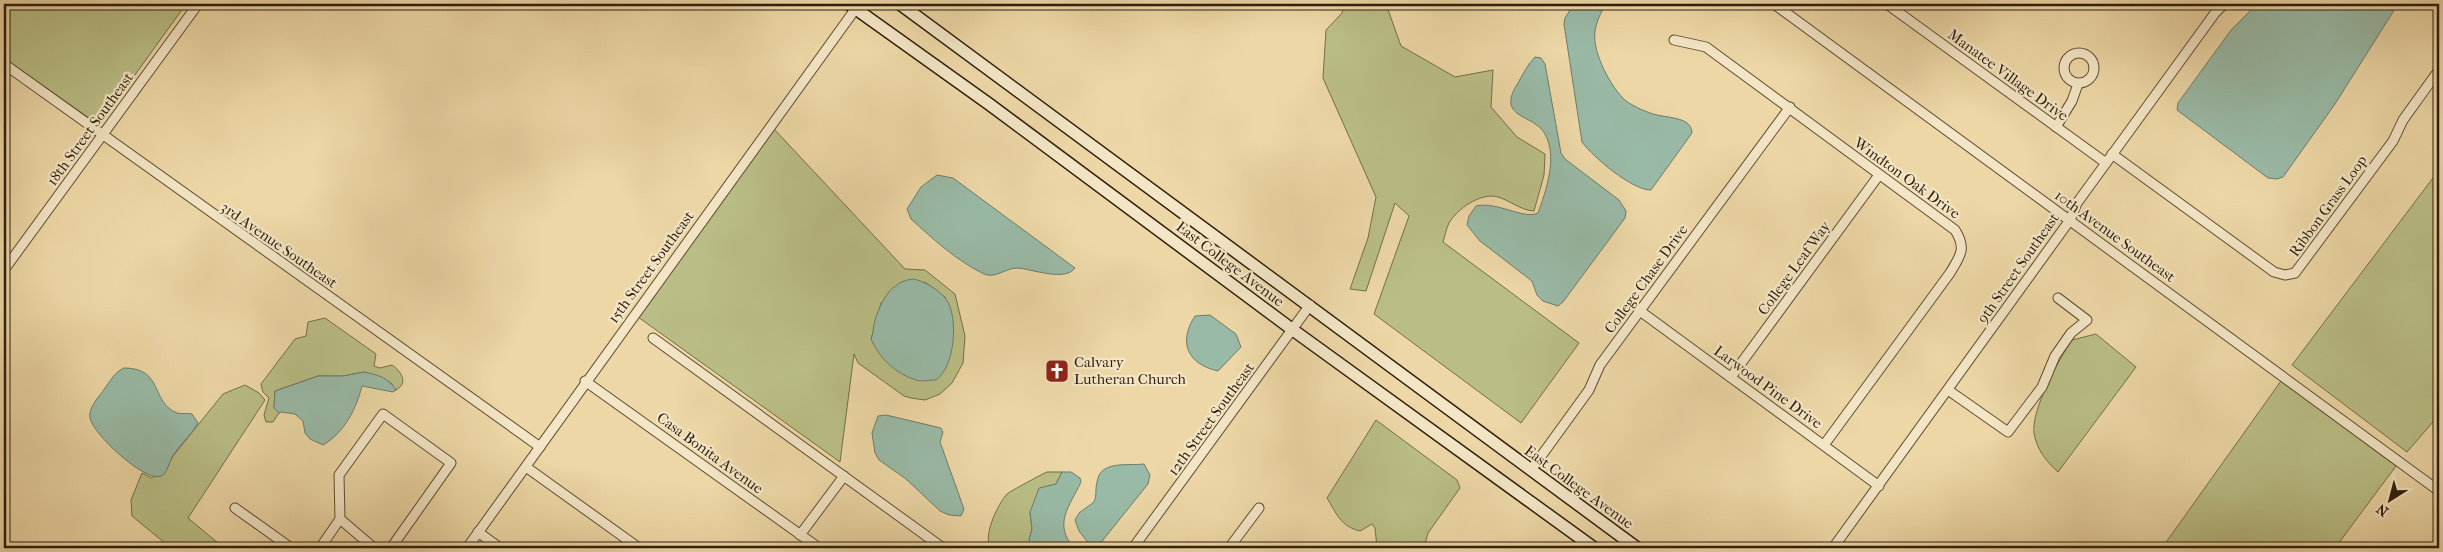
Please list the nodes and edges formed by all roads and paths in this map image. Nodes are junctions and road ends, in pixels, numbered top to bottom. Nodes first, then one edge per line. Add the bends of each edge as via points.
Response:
1 (198, 4) edge
2 (900, 4) edge
3 (1774, 4) edge
4 (2224, 4) edge
5 (855, 5) edge
6 (1892, 5) edge
7 (1674, 40) dead end
8 (4, 64) edge
9 (2439, 70) edge
10 (2078, 84) dead end
11 (1790, 107) junction
12 (2056, 127) junction
13 (102, 136) junction
14 (2112, 154) junction
15 (2106, 163) junction
16 (1879, 175) junction
17 (2070, 220) junction
18 (4, 270) edge
19 (2058, 298) dead end
20 (1310, 305) junction
21 (1640, 311) junction
22 (1293, 330) junction
23 (653, 338) dead end
24 (1731, 377) junction
25 (586, 381) junction
26 (1948, 390) junction
27 (1824, 445) junction
28 (540, 447) junction
29 (526, 467) junction
30 (1531, 470) junction
31 (844, 476) junction
32 (1879, 486) junction
33 (2439, 492) edge
34 (236, 508) dead end
35 (1258, 508) dead end
36 (340, 519) junction
37 (478, 532) junction
38 (800, 535) junction
39 (291, 548) edge
40 (320, 548) edge
41 (374, 548) edge
42 (392, 548) edge
43 (466, 548) edge
44 (500, 548) edge
45 (639, 548) edge
46 (819, 548) edge
47 (943, 548) edge
48 (1133, 548) edge
49 (1229, 548) edge
50 (1594, 548) edge
51 (1637, 548) edge
52 (1834, 548) edge

1 - 13 street, 18th Street Southeast
2 - 20 main road, East College Avenue
3 - 17 street, 10th Avenue Southeast
4 - 14 street, 9th Street Southeast
5 - 22 main road, East College Avenue
5 - 25 street, 15th Street Southeast
6 - 12 street, Manatee Village Drive
7 - 11 street, Windton Oak Drive via 1706,47
8 - 13 street, 3rd Avenue Southeast
9 - 14 street, Ribbon Grass Loop via 2403,120 2393,141 2295,273 2274,272
10 - 12 street
11 - 16 street, Windton Oak Drive
11 - 21 street, College Chase Drive
12 - 15 street, Manatee Village Drive
13 - 18 street, 18th Street Southeast
13 - 28 street, 3rd Avenue Southeast
14 - 15 street, 9th Street Southeast
15 - 17 street, 9th Street Southeast via 2077,203
16 - 24 street, College Leaf Way
16 - 27 street, Windton Oak Drive via 1956,230 1962,241 1962,250 1950,273
17 - 26 street, 9th Street Southeast
17 - 33 street, 10th Avenue Southeast
19 - 26 street via 2086,320 2071,333 2055,356 2042,387 2008,432
20 - 22 street, 12th Street Southeast
20 - 30 main road, East College Avenue
21 - 24 street, Larwood Pine Drive
21 - 30 street, College Chase Drive via 1600,365 1589,390
22 - 48 street, 12th Street Southeast
22 - 50 main road, East College Avenue
23 - 31 street
24 - 27 street, Larwood Pine Drive
25 - 28 street, 15th Street Southeast
25 - 38 street, Casa Bonita Avenue
26 - 32 street, 9th Street Southeast
27 - 32 street, Larwood Pine Drive
28 - 29 street, 15th Street Southeast
29 - 37 street, 15th Street Southeast
29 - 45 street
30 - 51 main road, East College Avenue
31 - 38 street
31 - 47 street
32 - 52 street, 9th Street Southeast
34 - 39 street
35 - 49 street
36 - 40 street
36 - 41 street
36 - 42 street via 339,475 382,414 451,463
37 - 43 street, 15th Street Southeast
37 - 44 street
38 - 46 street, Casa Bonita Avenue

